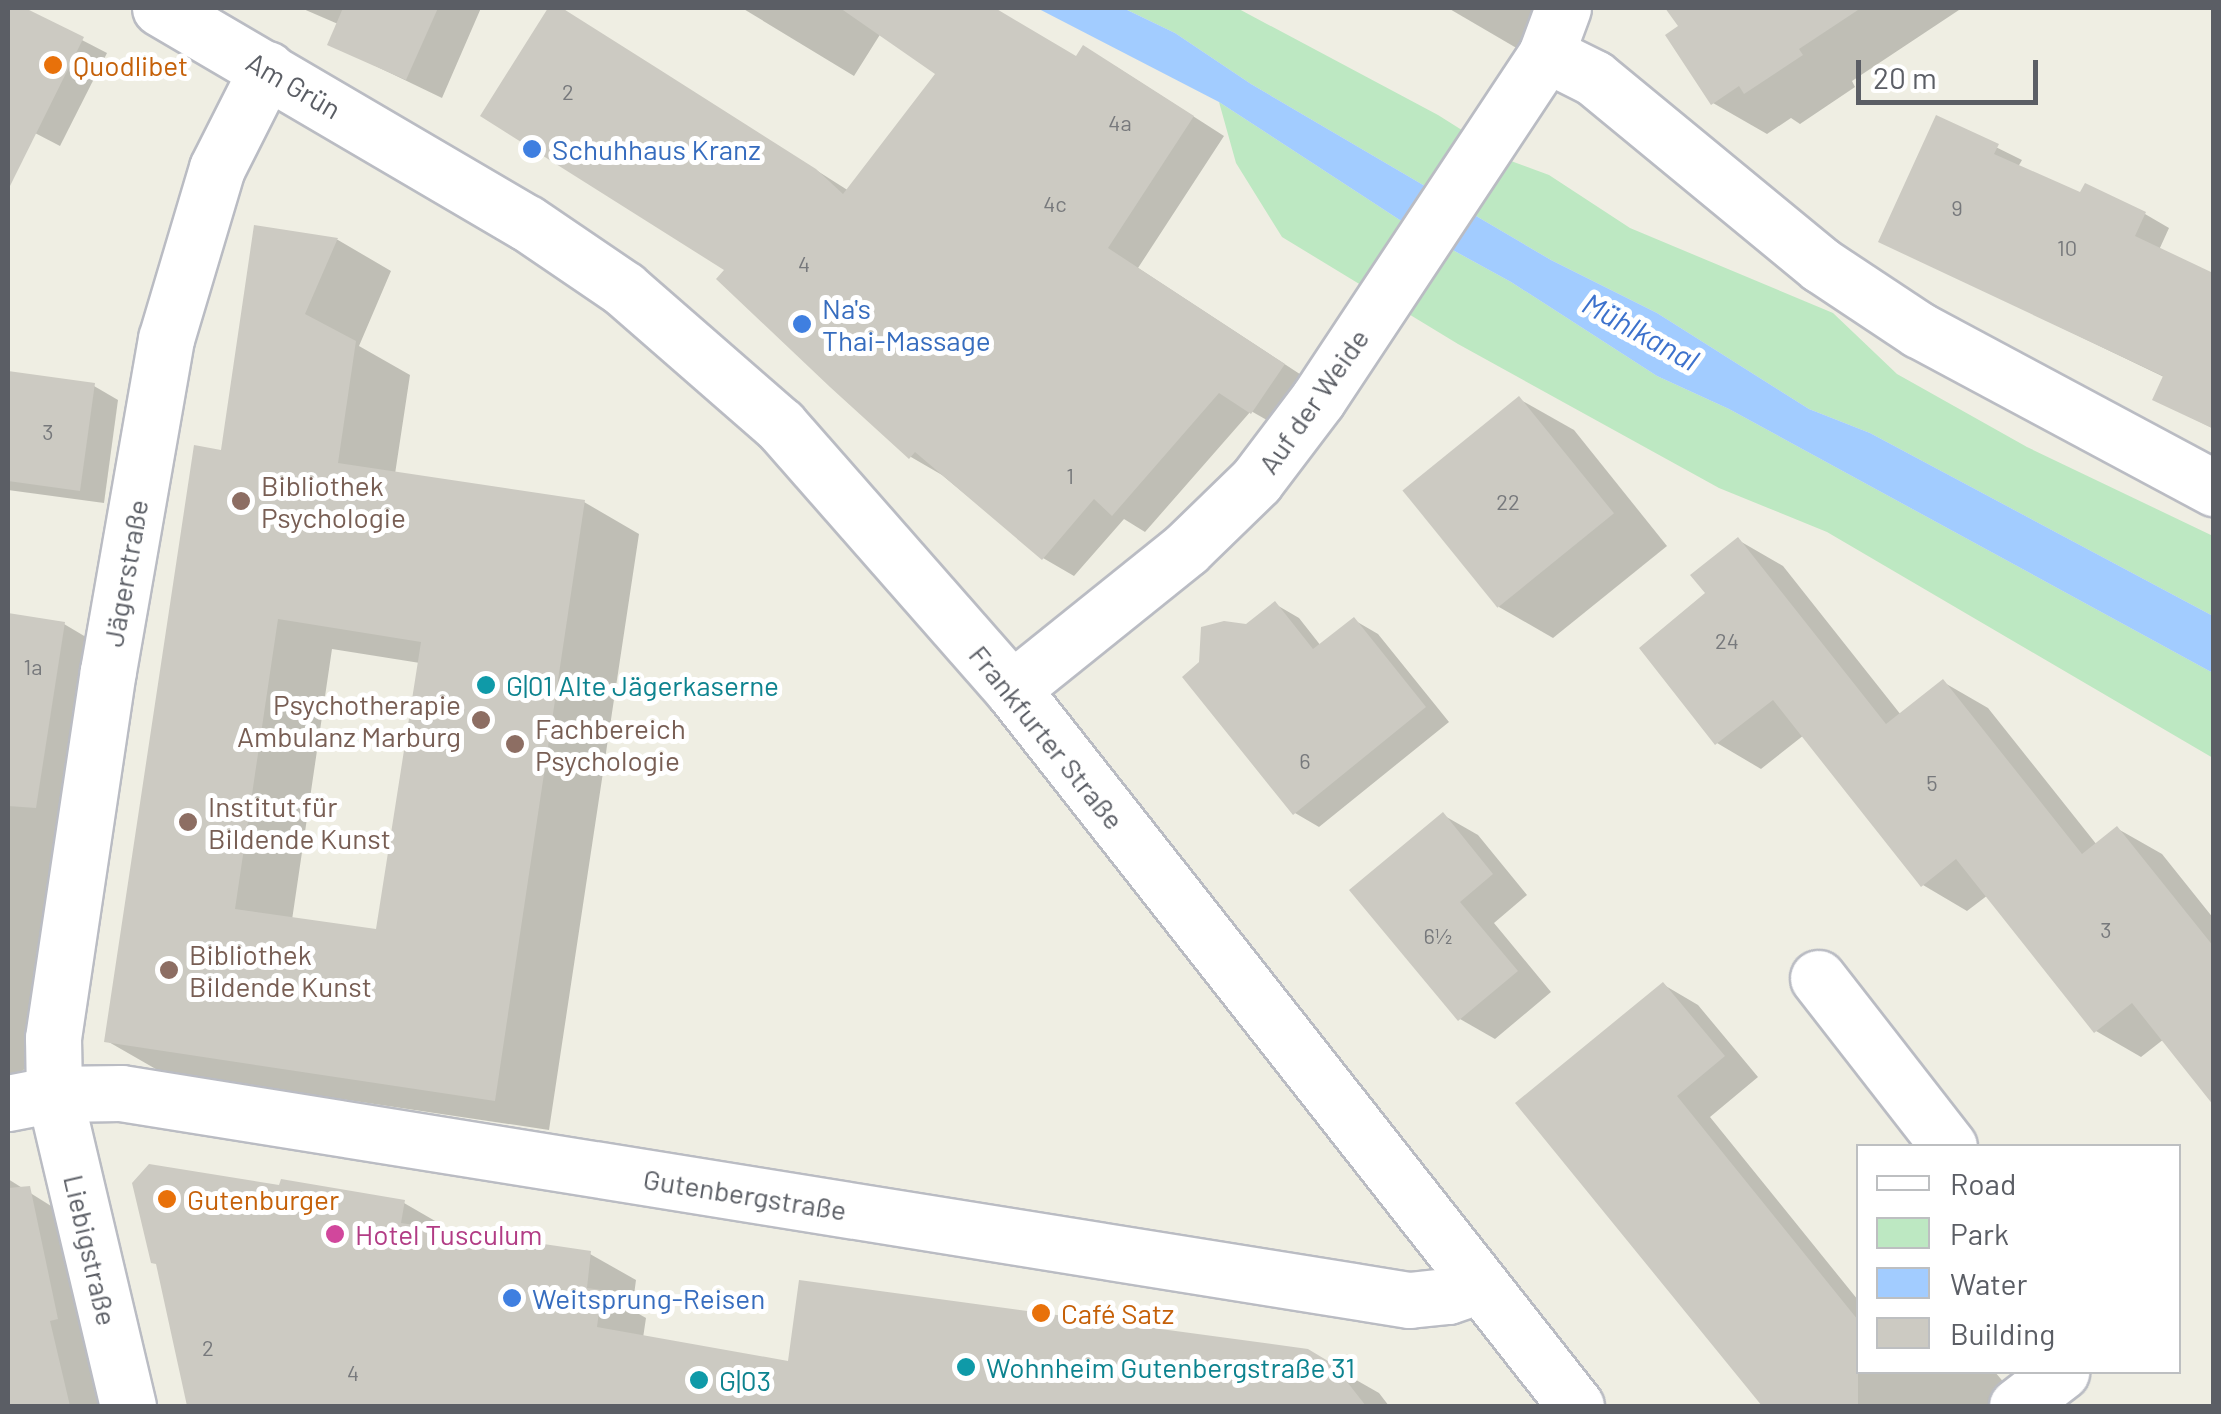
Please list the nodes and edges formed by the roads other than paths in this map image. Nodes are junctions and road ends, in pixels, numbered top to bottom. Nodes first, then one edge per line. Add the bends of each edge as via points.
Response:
1 (160, 8) edge
2 (1555, 31) edge
3 (267, 69) junction
4 (426, 163) joint
5 (2214, 488) edge
6 (1012, 689) junction
7 (1818, 978) dead end
8 (31, 1099) edge
9 (1947, 1144) edge
10 (1480, 1285) junction
11 (2058, 1374) edge
12 (128, 1406) edge
13 (1576, 1406) edge
14 (2017, 1406) edge

1 - 3 street, Am Grün
2 - 5 street, Auf der Weide via 1594,78 1821,264 1919,330
2 - 6 street, Auf der Weide via 1374,314 1256,482 1186,549
3 - 4 street, Am Grün
3 - 8 street, Jägerstraße via 217,168 166,339 53,1038
4 - 6 street, Frankfurter Straße via 624,289 780,426
6 - 10 street, Frankfurter Straße
7 - 9 street
8 - 10 street, Gutenbergstraße via 122,1094 1409,1300
8 - 12 street, Liebigstraße
10 - 13 street, Frankfurter Straße
11 - 14 street

